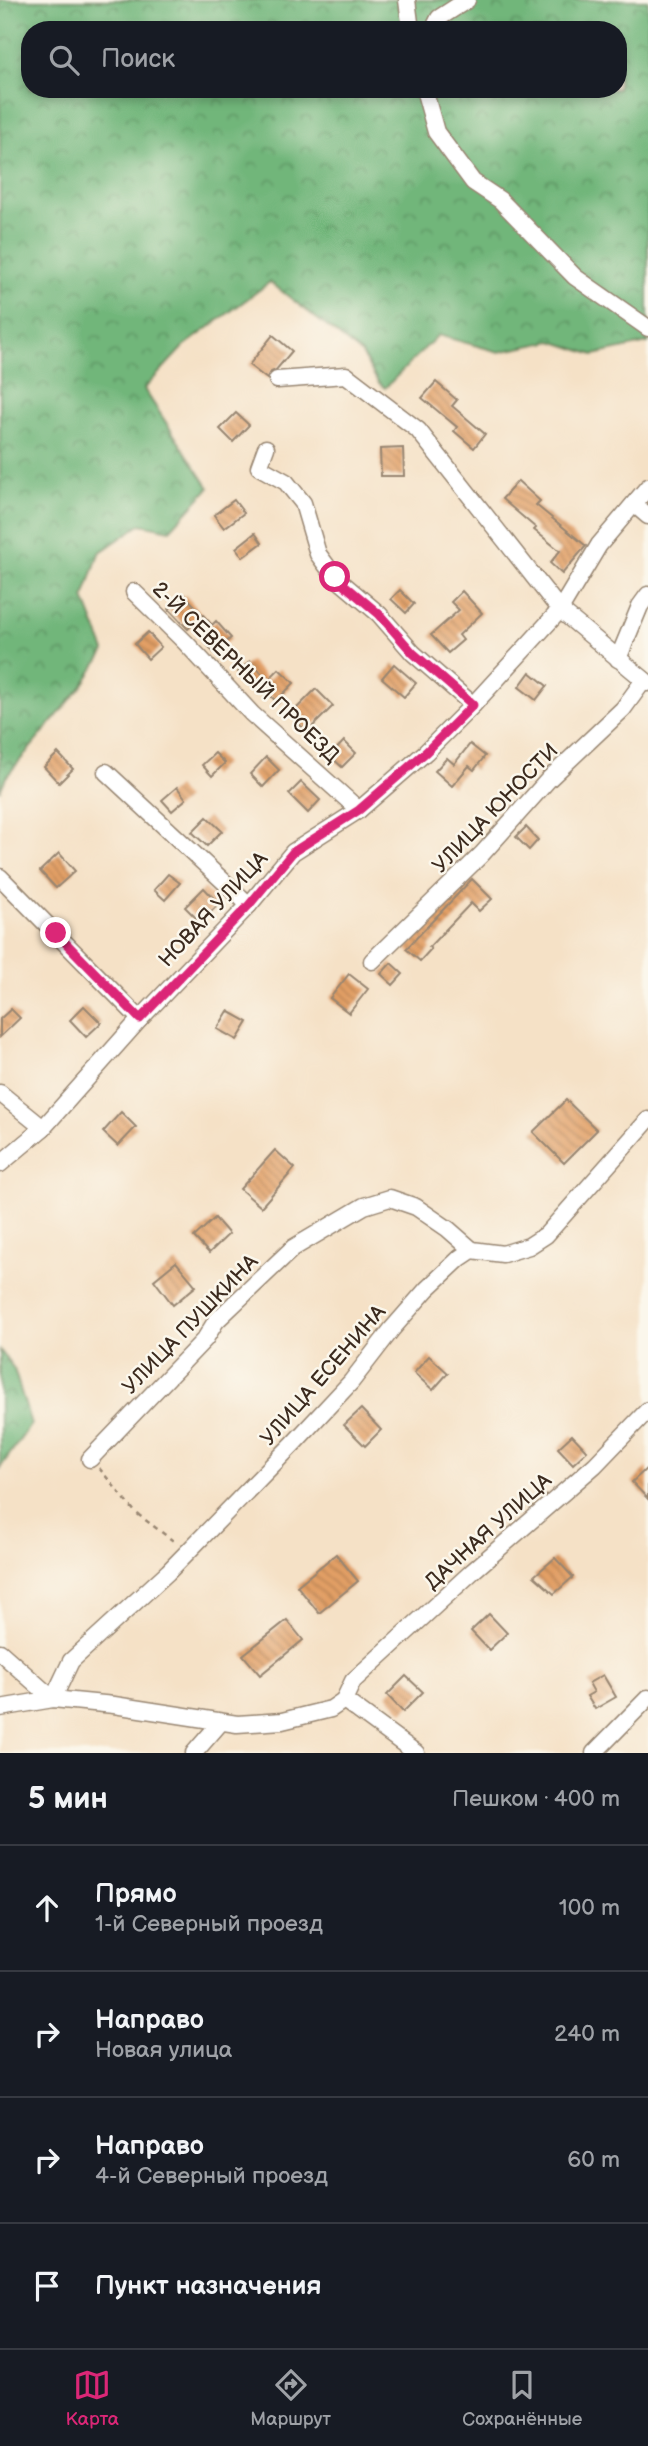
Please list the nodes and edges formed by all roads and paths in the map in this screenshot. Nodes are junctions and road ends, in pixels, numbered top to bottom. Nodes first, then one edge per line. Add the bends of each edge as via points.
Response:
1 (407, 0) edge
2 (467, 0) edge
3 (410, 21) edge
4 (438, 21) edge
5 (427, 98) edge
6 (648, 328) edge
7 (277, 380) dead end
8 (265, 448) dead end
9 (648, 487) edge
10 (634, 504) junction
11 (648, 516) edge
12 (134, 592) dead end
13 (648, 595) edge
14 (560, 610) junction
15 (618, 659) junction
16 (646, 682) edge
17 (473, 705) junction
18 (106, 772) dead end
19 (359, 810) junction
20 (0, 877) edge
21 (249, 905) junction
22 (372, 961) dead end
23 (140, 1019) junction
24 (0, 1093) edge
25 (648, 1120) edge
26 (43, 1128) junction
27 (0, 1164) edge
28 (472, 1250) junction
29 (648, 1410) edge
30 (90, 1458) joint
31 (188, 1551) junction
32 (0, 1652) edge
33 (648, 1698) edge
34 (53, 1699) junction
35 (344, 1700) junction
36 (0, 1708) edge
37 (221, 1722) junction
38 (194, 1753) edge
39 (416, 1753) edge
40 (594, 1753) edge

1 - 3 street
2 - 4 street
5 - 6 street via 436,132 473,183 500,200 575,277
7 - 14 street via 346,375 418,430
8 - 17 street via 259,467 286,482 303,503 318,554 335,577
9 - 10 street, НОВАЯ УЛИЦА
10 - 11 street
10 - 14 street, НОВАЯ УЛИЦА via 599,545
12 - 19 street, 2-Й СЕВЕРНЫЙ ПРОЕЗД via 252,713
13 - 15 street
14 - 15 street
14 - 17 street, НОВАЯ УЛИЦА
15 - 16 street
16 - 22 street, УЛИЦА ЮНОСТИ via 482,854
17 - 19 street, НОВАЯ УЛИЦА
18 - 21 street
19 - 21 street, НОВАЯ УЛИЦА via 293,852
20 - 23 street
21 - 23 street, НОВАЯ УЛИЦА
23 - 26 street, НОВАЯ УЛИЦА
24 - 26 street
25 - 28 street via 546,1235 503,1254
26 - 27 street, НОВАЯ УЛИЦА
28 - 30 street, УЛИЦА ПУШКИНА via 416,1207 390,1198 364,1206 293,1248 216,1321 205,1339
28 - 31 street, УЛИЦА ЕСЕНИНА via 427,1289 351,1382
29 - 35 street, ДАЧНАЯ УЛИЦА via 594,1465 353,1681
30 - 31 path via 136,1513
31 - 34 street, УЛИЦА ЕСЕНИНА via 71,1661
32 - 34 street
33 - 40 street
34 - 36 street
34 - 37 street
35 - 37 street via 331,1709 282,1721
35 - 39 street
37 - 38 street

